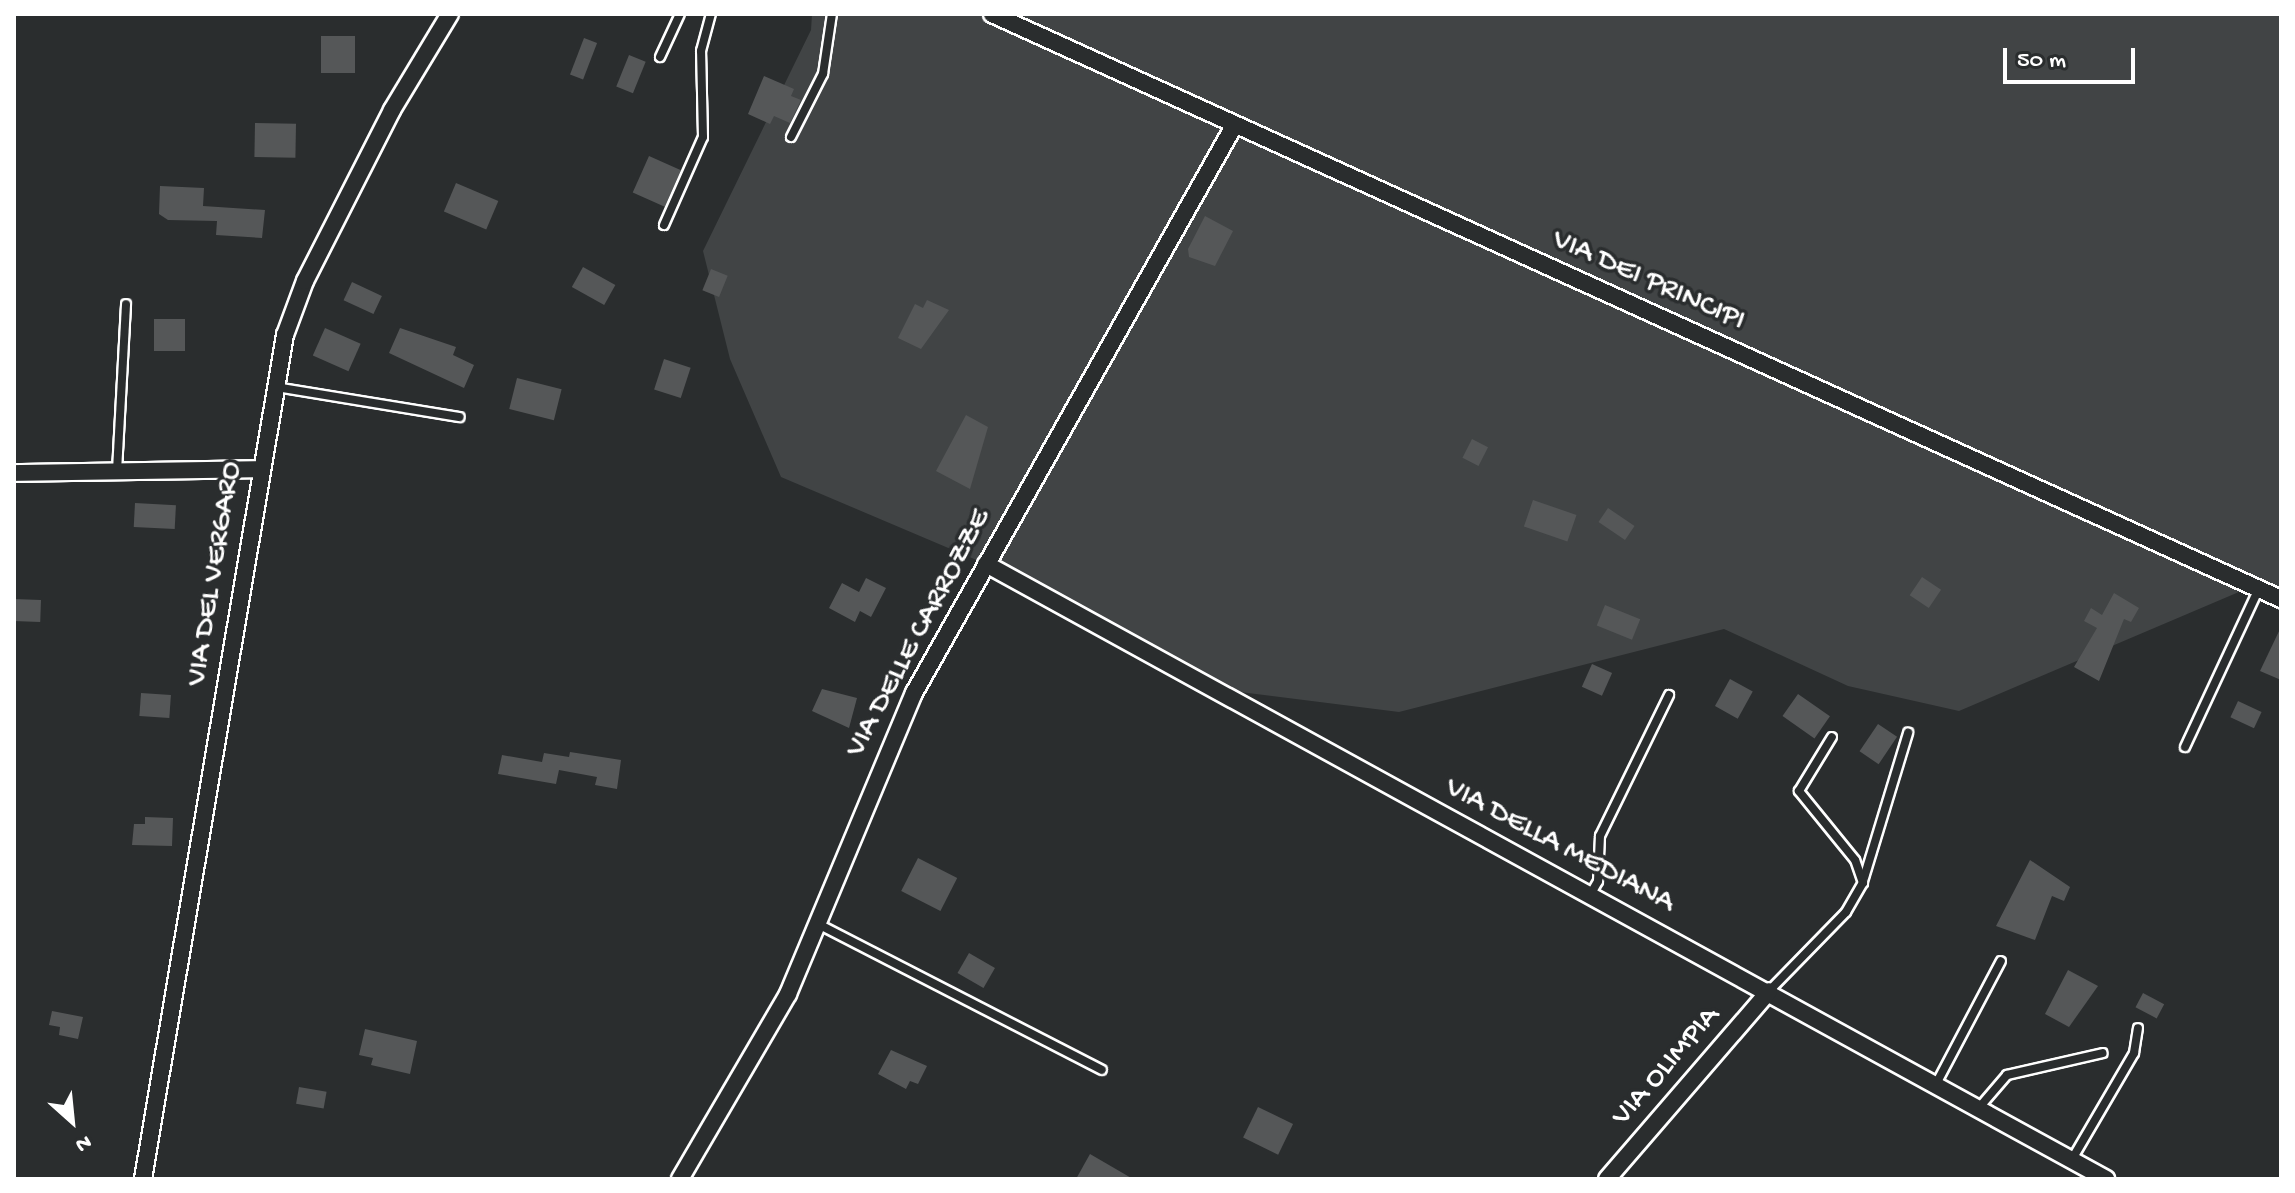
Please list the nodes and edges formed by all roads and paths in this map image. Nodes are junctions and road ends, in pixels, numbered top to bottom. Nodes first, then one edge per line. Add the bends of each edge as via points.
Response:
1 (450, 14) edge
2 (680, 14) edge
3 (711, 14) edge
4 (832, 14) edge
5 (992, 14) edge
6 (660, 57) dead end
7 (1234, 126) junction
8 (791, 137) dead end
9 (664, 225) dead end
10 (126, 304) dead end
11 (276, 387) junction
12 (460, 417) dead end
13 (261, 469) junction
14 (117, 471) junction
15 (14, 473) edge
16 (986, 564) junction
17 (2259, 588) junction
18 (2281, 599) edge
19 (1669, 695) dead end
20 (1908, 733) dead end
21 (1832, 737) dead end
22 (2185, 747) dead end
23 (1863, 883) junction
24 (1590, 896) junction
25 (817, 924) junction
26 (2001, 961) dead end
27 (1769, 991) junction
28 (2138, 1028) dead end
29 (2103, 1053) dead end
30 (1102, 1070) dead end
31 (1935, 1086) junction
32 (1977, 1110) junction
33 (2071, 1161) junction
34 (143, 1179) edge
35 (680, 1179) edge
36 (1607, 1179) edge
37 (2106, 1179) edge

1 - 11 street, VIA DEL VERGARO via 404,86 305,281
2 - 6 lane
3 - 9 lane via 701,51 703,137
4 - 8 lane via 823,74
5 - 7 street, VIA DEI PRINCIPI
7 - 16 street, VIA DELLE CARROZZE
7 - 17 street, VIA DEI PRINCIPI
10 - 14 lane
11 - 12 lane
11 - 13 street, VIA DEL VERGARO
13 - 14 street
13 - 34 street, VIA DEL VERGARO
14 - 15 street
16 - 24 street, VIA DELLA MEDIANA
16 - 25 street, VIA DELLE CARROZZE via 898,725
17 - 18 street, VIA DEI PRINCIPI
17 - 22 lane
19 - 24 lane via 1600,836 1598,881
20 - 23 lane
21 - 23 lane via 1799,791 1855,860
23 - 27 lane via 1846,912
24 - 27 street, VIA DELLA MEDIANA
25 - 30 lane
25 - 35 street, VIA DELLE CARROZZE via 779,1012
26 - 31 lane
27 - 31 street, VIA DELLA MEDIANA
27 - 36 street, VIA OLIMPIA
28 - 33 lane via 2131,1060
29 - 32 lane via 2007,1075
31 - 32 street, VIA DELLA MEDIANA
32 - 33 street, VIA DELLA MEDIANA
33 - 37 street, VIA DELLA MEDIANA

